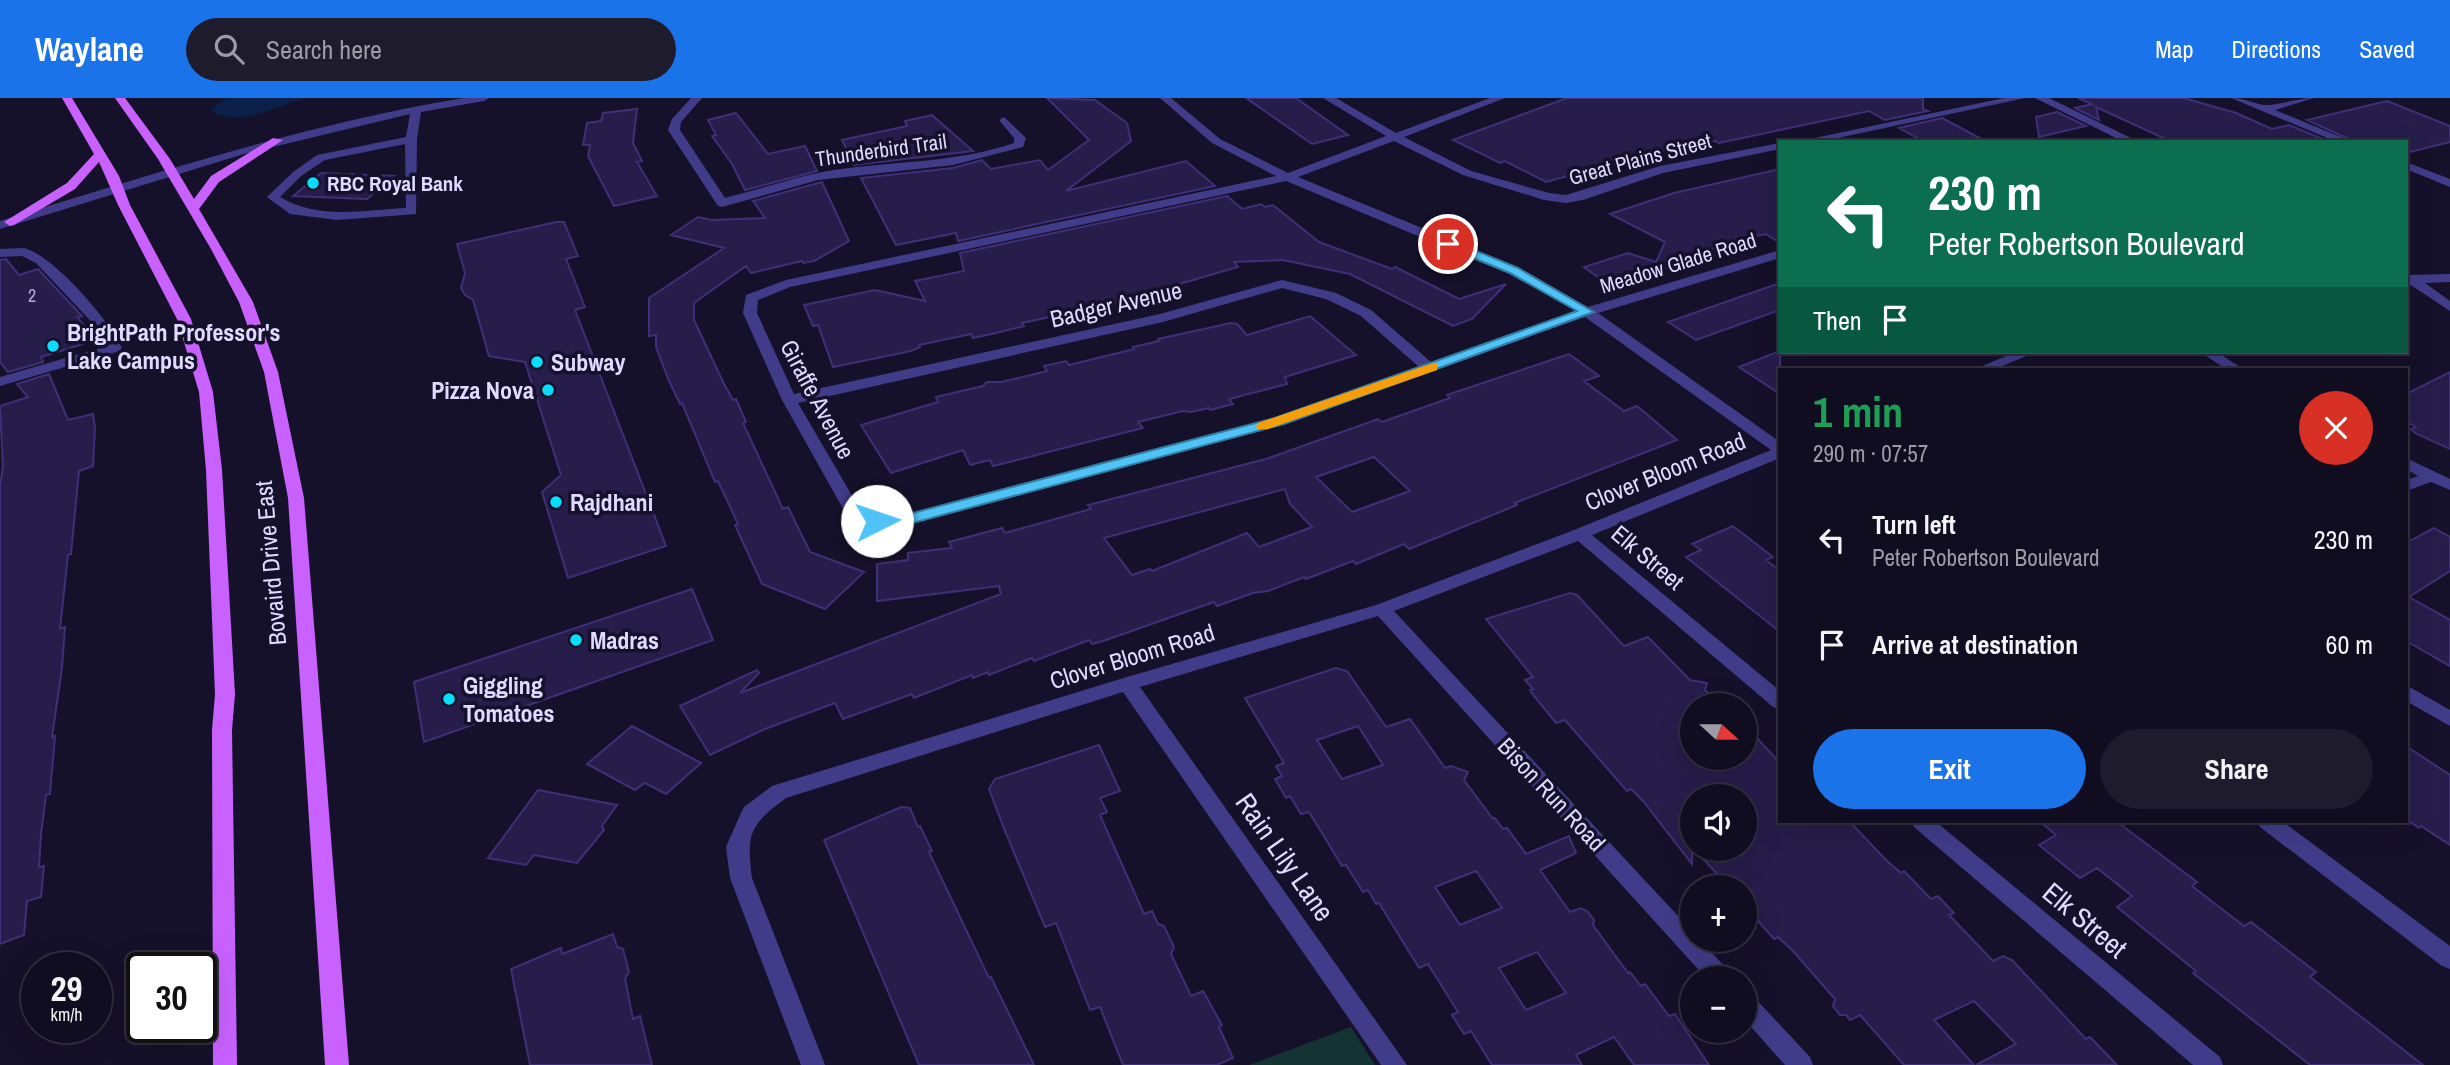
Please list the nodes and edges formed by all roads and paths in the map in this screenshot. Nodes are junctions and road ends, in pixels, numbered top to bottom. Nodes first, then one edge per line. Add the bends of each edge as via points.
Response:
1 (67, 98) edge
2 (120, 98) edge
3 (484, 98) edge
4 (697, 98) edge
5 (1165, 98) edge
6 (1328, 98) edge
7 (1500, 98) edge
8 (2020, 98) edge
9 (2040, 98) edge
10 (2236, 98) edge
11 (2309, 98) edge
12 (416, 109) junction
13 (2265, 109) junction
14 (1004, 120) dead end
15 (1395, 137) junction
16 (411, 139) junction
17 (277, 140) junction
18 (1811, 140) edge
19 (2130, 140) edge
20 (2343, 140) edge
21 (1778, 146) edge
22 (99, 155) junction
23 (2408, 166) edge
24 (170, 171) junction
25 (2450, 171) edge
26 (2434, 176) junction
27 (1287, 177) junction
28 (2450, 183) edge
29 (118, 188) junction
30 (193, 209) junction
31 (5, 223) edge
32 (0, 253) edge
33 (1778, 255) edge
34 (2450, 278) edge
35 (2409, 279) edge
36 (2450, 307) edge
37 (1587, 312) junction
38 (2023, 354) edge
39 (2210, 354) edge
40 (1429, 368) junction
41 (1985, 368) edge
42 (2234, 368) edge
43 (0, 382) edge
44 (789, 400) junction
45 (1778, 450) edge
46 (1778, 452) edge
47 (2408, 464) edge
48 (2432, 477) junction
49 (2408, 485) edge
50 (2450, 485) edge
51 (1580, 534) junction
52 (1382, 609) junction
53 (1127, 684) junction
54 (2408, 693) edge
55 (1778, 700) edge
56 (2450, 719) edge
57 (1923, 823) edge
58 (2270, 823) edge
59 (2450, 959) edge
60 (1710, 966) edge
61 (1757, 1017) edge
62 (225, 1065) edge
63 (337, 1065) edge
64 (813, 1065) edge
65 (1395, 1065) edge
66 (1801, 1065) edge
67 (2211, 1065) edge

1 - 22 main road, Bovaird Drive East
2 - 24 main road, Bovaird Drive East
3 - 12 street
4 - 14 street, Thunderbird Trail via 676,121 674,130 722,203 829,174 1006,150 1018,145 1020,138
5 - 27 street via 1216,141
6 - 15 street, Great Plains Street
7 - 15 street
8 - 18 street
9 - 19 street
10 - 13 street
11 - 13 street
12 - 16 street
12 - 17 street
13 - 20 street
15 - 21 street, Great Plains Street via 1467,173 1566,199 1660,170
15 - 27 street
16 - 16 street via 412,211 337,216 294,211 273,197 321,157
17 - 24 street
17 - 30 main road via 215,179
22 - 29 main road, Bovaird Drive East
22 - 31 main road via 71,186
23 - 26 street
24 - 29 street
24 - 30 main road, Bovaird Drive East
25 - 26 street
26 - 28 street
27 - 37 street via 1514,271
27 - 44 street, Giraffe Avenue via 786,284 751,298 750,313
29 - 31 street
29 - 62 main road, Bovaird Drive East via 184,319 206,392 225,694
30 - 63 main road, Bovaird Drive East via 246,302 271,372 296,498
32 - 43 street via 24,252 41,260 107,331 115,348
33 - 37 street, Meadow Glade Road
34 - 35 street
35 - 36 street
37 - 40 street, Giraffe Avenue
37 - 45 street
38 - 41 street
39 - 42 street
40 - 44 street, Badger Avenue via 1366,313 1331,296 1282,284 1163,318
40 - 44 street, Giraffe Avenue via 1279,421 905,520 877,521 852,510
46 - 51 street, Clover Bloom Road
47 - 48 street
48 - 49 street
48 - 50 street
51 - 52 street, Clover Bloom Road
51 - 55 street, Elk Street
52 - 53 street, Clover Bloom Road
52 - 60 street, Bison Run Road
53 - 64 street, Clover Bloom Road via 779,792 751,813 737,847 741,878
53 - 65 street, Rain Lily Lane
54 - 56 street
57 - 67 street, Elk Street
58 - 59 street
61 - 66 street

